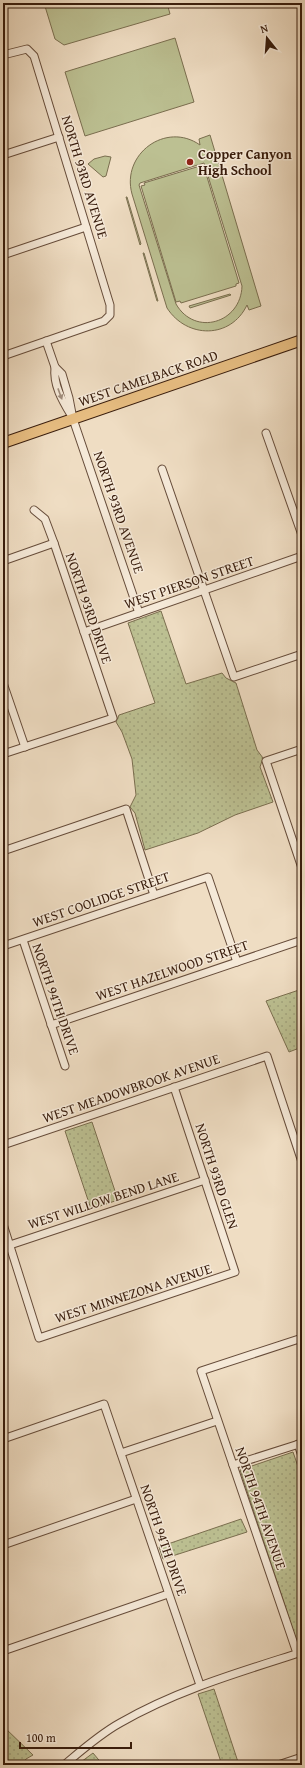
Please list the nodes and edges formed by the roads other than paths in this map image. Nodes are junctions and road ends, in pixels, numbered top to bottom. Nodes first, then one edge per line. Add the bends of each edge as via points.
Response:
1 (3, 55) edge
2 (59, 136) junction
3 (3, 156) edge
4 (86, 227) junction
5 (3, 255) edge
6 (302, 340) edge
7 (46, 341) junction
8 (3, 356) edge
9 (73, 419) junction
10 (266, 433) dead end
11 (3, 443) edge
12 (162, 469) dead end
13 (34, 510) dead end
14 (302, 535) edge
15 (54, 543) junction
16 (302, 556) edge
17 (3, 561) edge
18 (204, 592) junction
19 (139, 614) junction
20 (84, 632) junction
21 (302, 654) edge
22 (3, 683) edge
23 (25, 747) junction
24 (302, 749) edge
25 (3, 754) edge
26 (3, 851) edge
27 (302, 868) edge
28 (154, 895) junction
29 (23, 940) junction
30 (302, 940) edge
31 (3, 946) edge
32 (237, 962) junction
33 (51, 1026) junction
34 (65, 1066) dead end
35 (174, 1088) junction
36 (3, 1145) edge
37 (302, 1162) edge
38 (205, 1180) junction
39 (3, 1224) edge
40 (10, 1245) junction
41 (235, 1272) joint
42 (302, 1338) edge
43 (217, 1421) junction
44 (3, 1439) edge
45 (300, 1444) edge
46 (120, 1453) junction
47 (302, 1456) edge
48 (233, 1466) junction
49 (136, 1499) junction
50 (3, 1545) edge
51 (168, 1594) junction
52 (3, 1651) edge
53 (299, 1653) edge
54 (200, 1685) junction
55 (302, 1757) edge
56 (64, 1765) edge
57 (278, 1765) edge

1 - 2 street, NORTH 93RD AVENUE via 27,49 34,56
2 - 3 street
2 - 4 street, NORTH 93RD AVENUE
4 - 5 street
4 - 7 street, NORTH 93RD AVENUE via 110,305 110,314 104,321
6 - 9 main road, WEST CAMELBACK ROAD
7 - 8 street
7 - 9 street, NORTH 93RD AVENUE via 55,367 62,374
9 - 11 main road, WEST CAMELBACK ROAD
9 - 19 street, NORTH 93RD AVENUE
10 - 14 street
12 - 18 street
13 - 15 street, NORTH 93RD DRIVE via 45,520
15 - 17 street
15 - 20 street, NORTH 93RD DRIVE
16 - 18 street, WEST PIERSON STREET
18 - 19 street, WEST PIERSON STREET
18 - 21 street via 234,677
19 - 20 street, WEST PIERSON STREET
20 - 23 street, NORTH 93RD DRIVE via 113,718
22 - 23 street
23 - 25 street
24 - 27 street via 266,761
26 - 28 street via 126,809
28 - 29 street, WEST COOLIDGE STREET
28 - 32 street, WEST COOLIDGE STREET via 208,877
29 - 31 street, WEST COOLIDGE STREET
29 - 33 street, NORTH 94TH DRIVE
30 - 32 street, WEST HAZELWOOD STREET
32 - 33 street, WEST HAZELWOOD STREET
33 - 34 street, NORTH 94TH DRIVE
35 - 36 street, WEST MEADOWBROOK AVENUE
35 - 37 street, WEST MEADOWBROOK AVENUE via 267,1056
35 - 38 street, NORTH 93RD GLEN
38 - 40 street, WEST WILLOW BEND LANE
38 - 41 street, NORTH 93RD GLEN
39 - 40 street
40 - 41 street, WEST MINNEZONA AVENUE via 39,1338
42 - 43 street, NORTH 94TH AVENUE via 201,1372
43 - 46 street
43 - 48 street, NORTH 94TH AVENUE
44 - 46 street, NORTH 94TH DRIVE via 104,1404
45 - 47 street
45 - 48 street
46 - 49 street, NORTH 94TH DRIVE
48 - 53 street, NORTH 94TH AVENUE
49 - 50 street
49 - 51 street, NORTH 94TH DRIVE
51 - 52 street
51 - 54 street, NORTH 94TH DRIVE
53 - 54 street
54 - 56 street via 154,1704 119,1724
55 - 57 street

